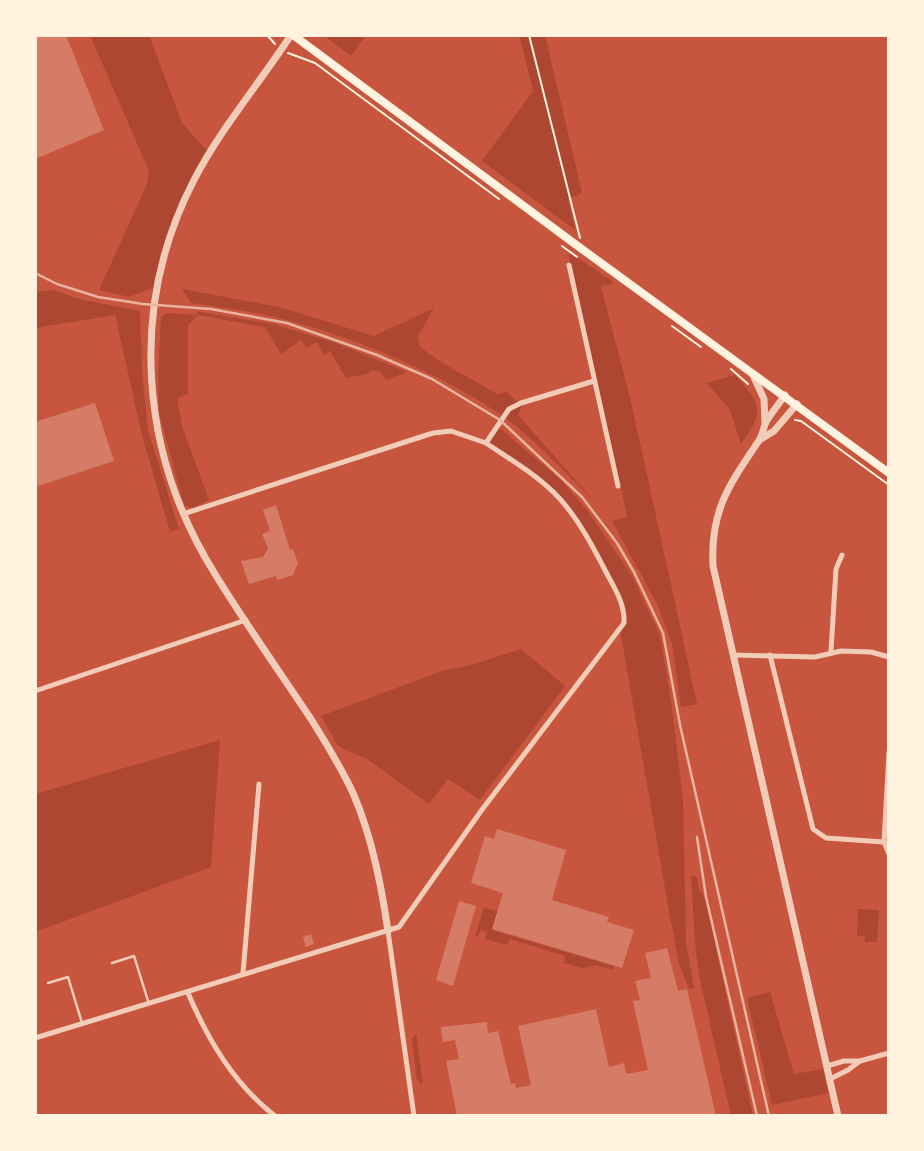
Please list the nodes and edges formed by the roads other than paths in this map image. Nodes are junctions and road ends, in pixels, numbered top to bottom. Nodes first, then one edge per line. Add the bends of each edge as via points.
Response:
1 (292, 35) edge
2 (569, 265) dead end
3 (751, 371) junction
4 (594, 381) junction
5 (785, 395) junction
6 (797, 404) junction
7 (765, 424) junction
8 (761, 439) junction
9 (486, 443) junction
10 (889, 472) edge
11 (618, 486) dead end
12 (183, 514) junction
13 (842, 555) dead end
14 (246, 621) junction
15 (831, 651) junction
16 (733, 655) junction
17 (770, 655) junction
18 (889, 657) edge
19 (35, 691) edge
20 (889, 752) edge
21 (259, 784) dead end
22 (884, 842) junction
23 (889, 854) edge
24 (388, 931) junction
25 (112, 963) dead end
26 (243, 973) junction
27 (48, 983) dead end
28 (188, 993) junction
29 (149, 1004) junction
30 (82, 1023) junction
31 (35, 1038) edge
32 (889, 1053) edge
33 (860, 1061) junction
34 (827, 1066) junction
35 (830, 1079) junction
36 (275, 1116) edge
37 (414, 1116) edge
38 (838, 1116) edge

1 - 3 main road
1 - 12 street via 233,116 194,181 167,247 158,286 150,372 153,413
2 - 4 street
3 - 5 main road
3 - 7 street via 764,399
4 - 9 street via 509,409
4 - 11 street
5 - 6 main road
5 - 7 street
6 - 8 street
6 - 10 main road
7 - 8 street
8 - 16 street via 726,491 714,527 713,566
9 - 12 street via 451,432 433,433
9 - 24 street via 559,499 613,584 625,610 624,623 399,927
12 - 14 street
13 - 15 street via 836,569
14 - 19 street
14 - 24 street via 326,741 353,793 376,862
15 - 17 street via 815,657
15 - 18 street
16 - 17 street
16 - 34 street
17 - 22 street via 813,829 827,838
20 - 22 street
21 - 26 street
22 - 23 street
24 - 26 street
24 - 37 street
25 - 29 lane via 134,956
26 - 28 street
27 - 30 lane via 68,976
28 - 29 street
28 - 36 street via 219,1054 240,1083
29 - 30 street
30 - 31 street
32 - 33 street
33 - 34 street
33 - 35 street
34 - 35 street
35 - 38 street

